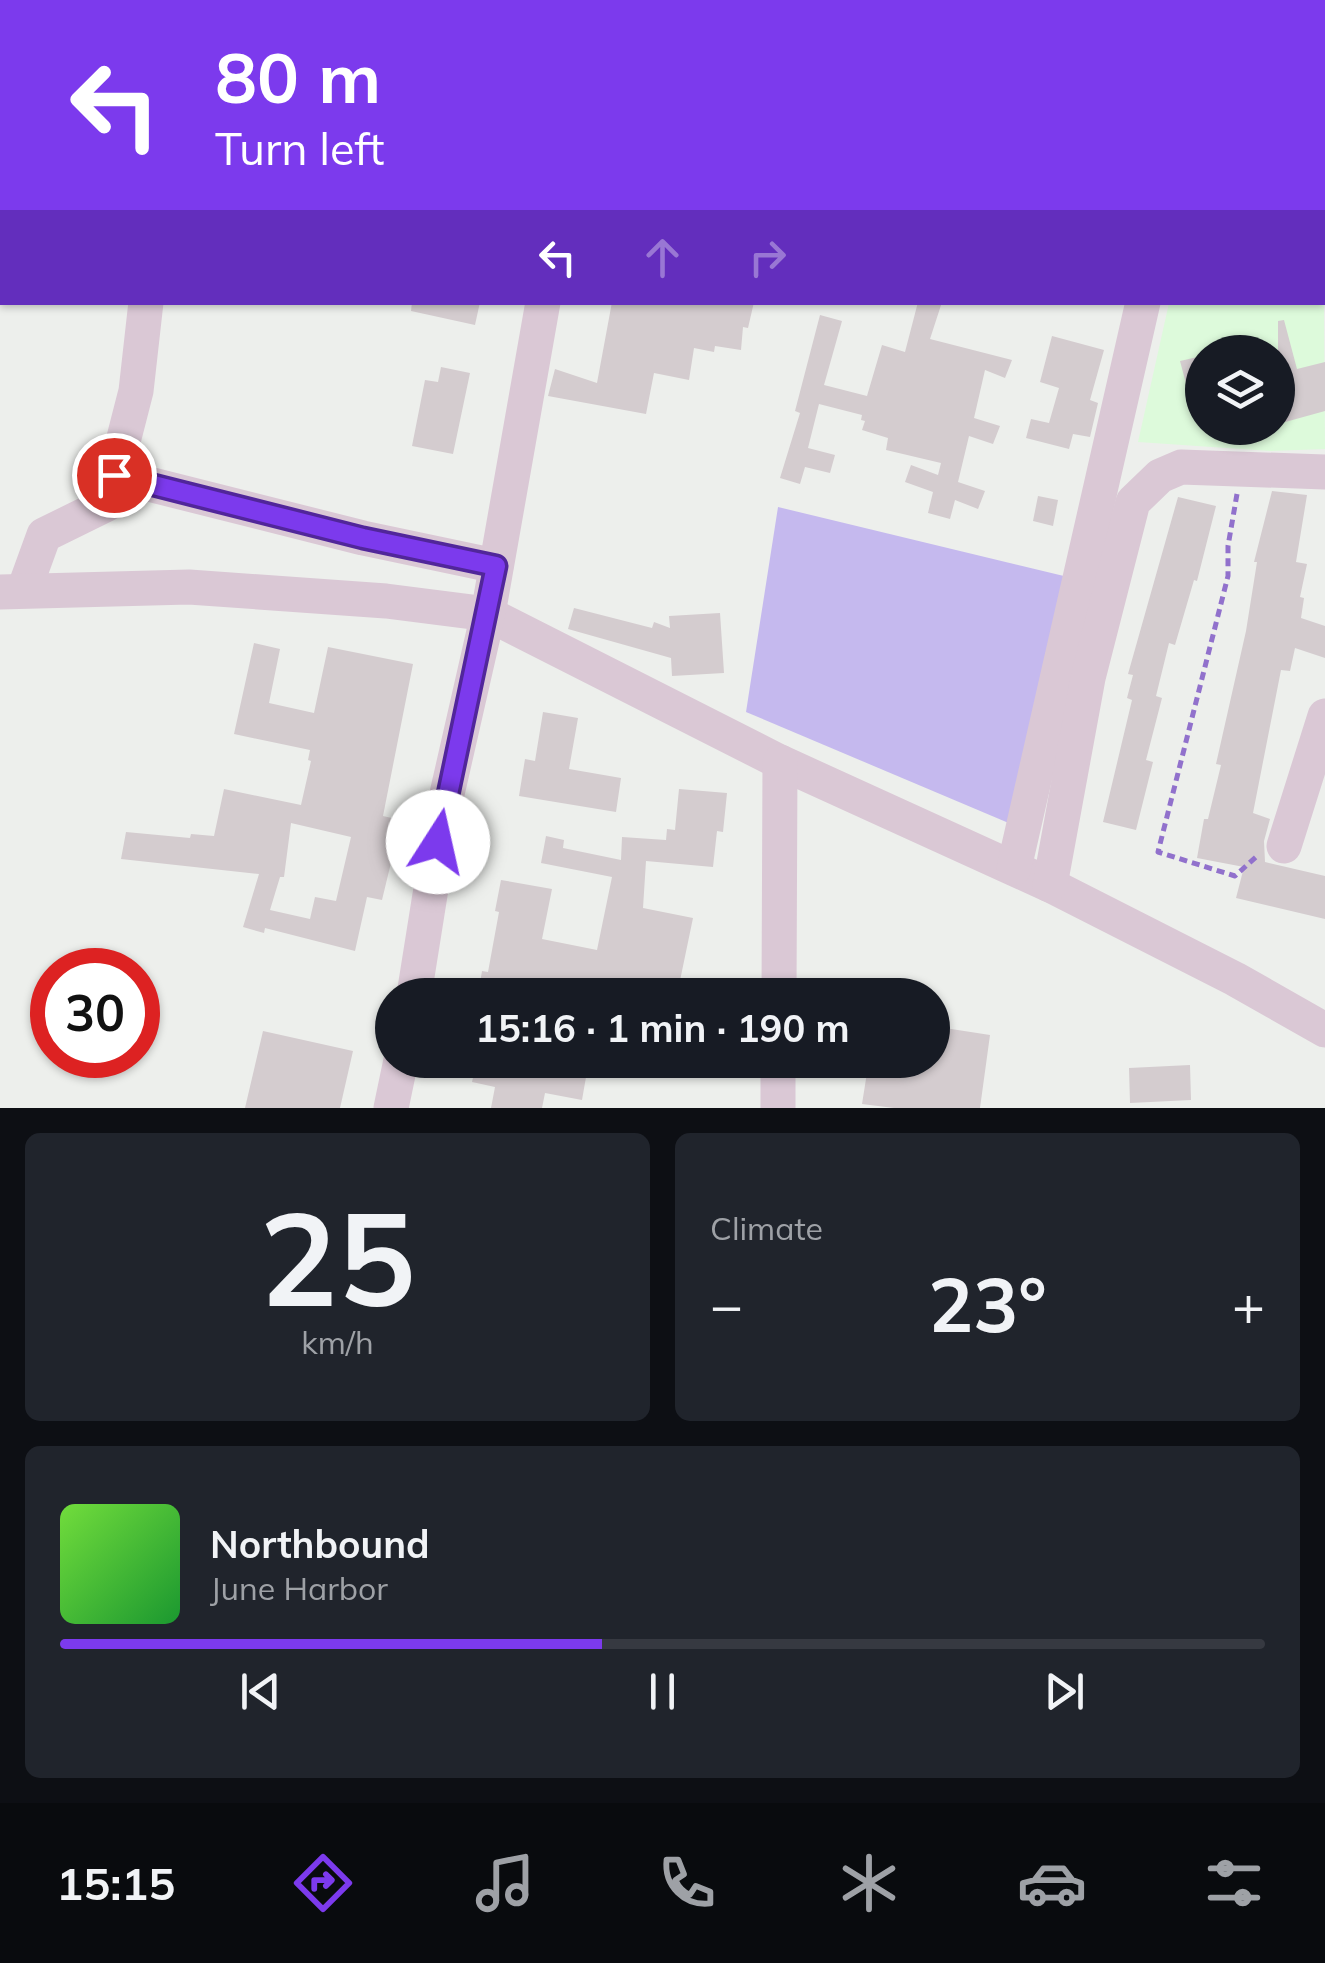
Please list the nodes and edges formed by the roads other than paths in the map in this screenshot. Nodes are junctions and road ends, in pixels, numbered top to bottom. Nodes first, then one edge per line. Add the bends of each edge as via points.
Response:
1 (146, 305) edge
2 (541, 305) edge
3 (1142, 305) edge
4 (1325, 472) edge
5 (114, 475) junction
6 (496, 566) junction
7 (12, 591) edge
8 (488, 614) junction
9 (1325, 716) edge
10 (780, 762) junction
11 (1284, 846) road end
12 (1014, 868) junction
13 (1050, 885) junction
14 (417, 978) edge
15 (778, 978) edge
16 (1325, 1030) edge
17 (398, 1078) edge
18 (778, 1078) edge
19 (392, 1108) edge
20 (778, 1108) edge

1 - 5 street via 136,390
2 - 6 street
3 - 12 street
4 - 13 street via 1181,468 1160,476 1133,502 1088,678
5 - 6 street
5 - 7 street via 107,504 44,535
6 - 8 street
7 - 8 street via 188,587
8 - 10 street
8 - 14 street via 444,807
9 - 11 street
10 - 12 street
10 - 15 street
12 - 13 street
13 - 16 street
17 - 19 street
18 - 20 street

